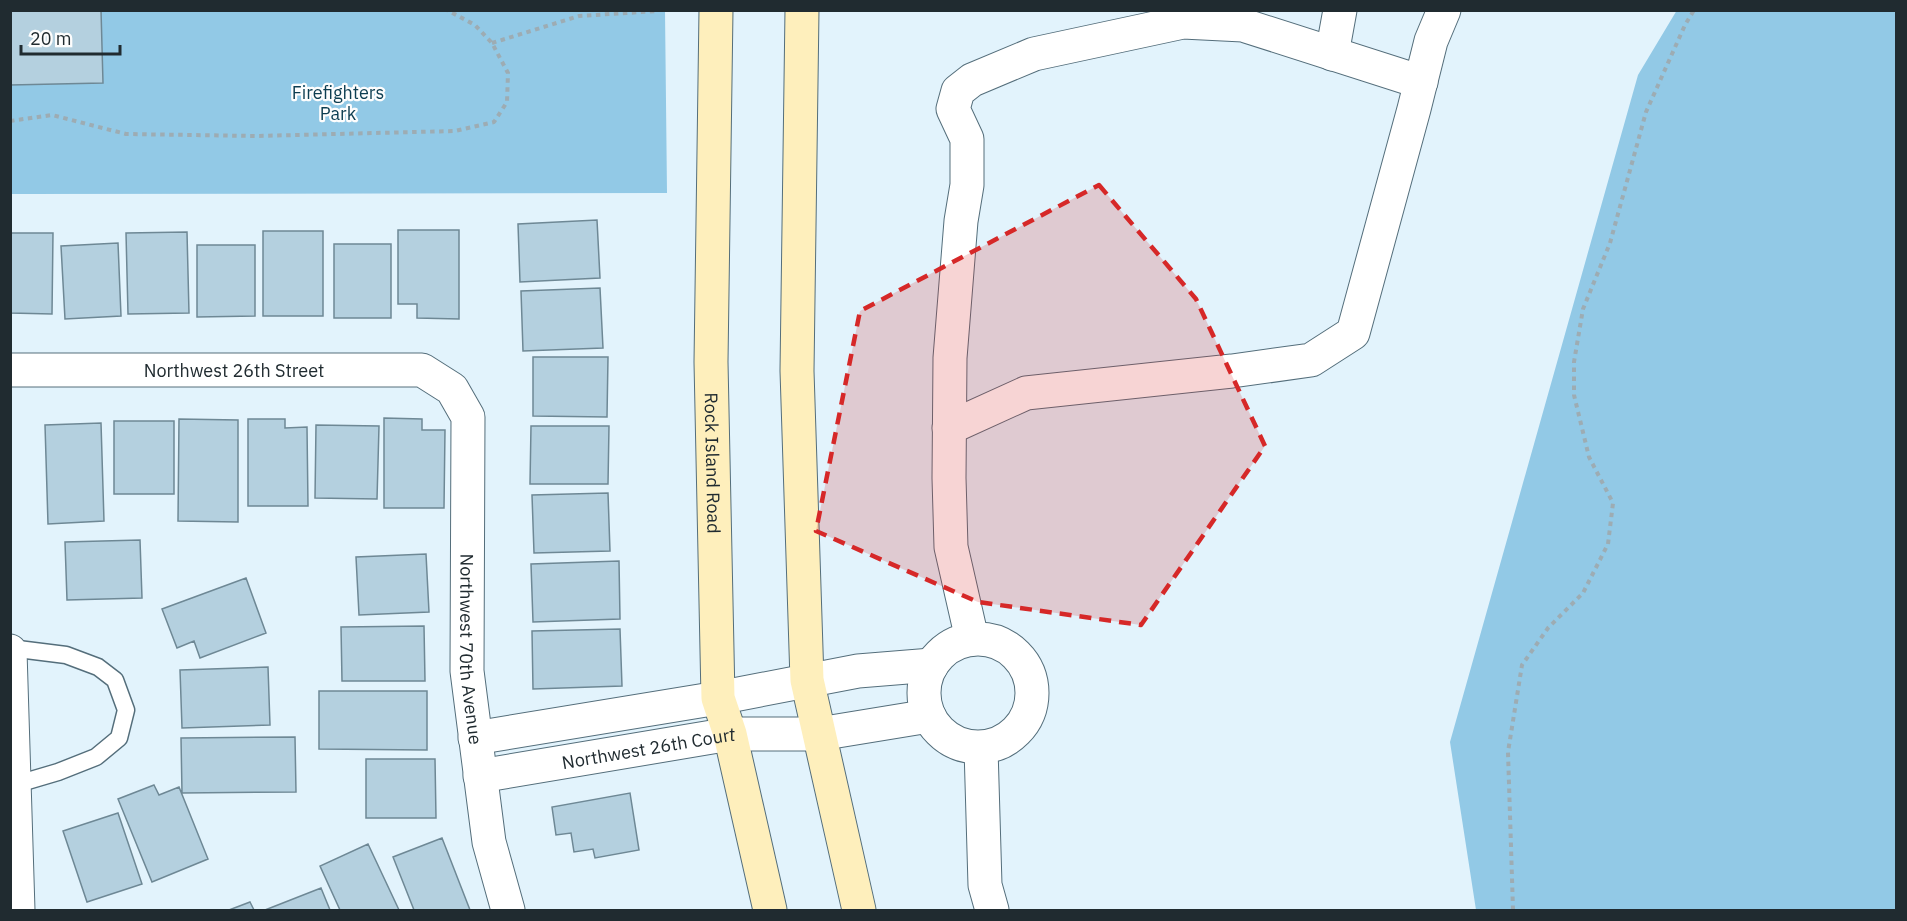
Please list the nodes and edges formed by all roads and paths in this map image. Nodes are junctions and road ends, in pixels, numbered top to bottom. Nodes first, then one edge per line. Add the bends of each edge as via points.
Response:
1 (447, 10) edge
2 (716, 10) edge
3 (802, 10) edge
4 (1340, 10) edge
5 (1444, 10) edge
6 (1694, 10) edge
7 (658, 11) edge
8 (492, 43) junction
9 (1332, 54) junction
10 (1421, 82) junction
11 (10, 121) edge
12 (10, 370) edge
13 (452, 389) joint
14 (949, 428) junction
15 (972, 639) junction
16 (10, 649) edge
17 (932, 664) junction
18 (807, 680) junction
19 (718, 698) junction
20 (929, 716) junction
21 (729, 734) junction
22 (819, 734) junction
23 (475, 738) junction
24 (981, 748) junction
25 (480, 776) junction
26 (14, 785) junction
27 (15, 907) edge
28 (508, 910) edge
29 (770, 910) edge
30 (859, 910) edge
31 (992, 910) edge
32 (1512, 910) edge

1 - 8 path via 475,25
2 - 19 main road, Rock Island Road via 711,362
3 - 18 main road via 797,370
4 - 9 street
5 - 10 street via 1431,40
6 - 32 path via 1646,112 1610,243 1583,309 1574,362 1574,395 1589,457 1613,503 1608,544 1583,593 1548,628 1522,665 1508,752
7 - 8 path via 579,16
8 - 11 path via 508,73 507,102 494,122 455,131 256,136 126,134 52,115
9 - 10 street
9 - 14 street via 1243,25 1183,22 1034,54 972,80 958,91 953,109 967,139 967,185 950,358
10 - 14 street via 1353,333 1311,360 1026,393
12 - 13 street, Northwest 26th Street via 422,370
13 - 23 street, Northwest 70th Avenue via 468,417 467,671
14 - 15 street via 951,547
15 - 17 street via 942,652
15 - 24 street via 994,641 1014,651 1027,668 1034,689 1031,711 1020,729 1002,743
16 - 26 street
16 - 26 lane via 66,655 98,667 115,680 126,710 119,738 96,757
17 - 18 street
17 - 20 street via 925,681 924,699
18 - 19 street
18 - 22 main road
19 - 21 main road, Rock Island Road
19 - 23 street
20 - 22 street, Northwest 26th Court
20 - 24 street via 937,730 950,740
21 - 22 street, Northwest 26th Court
21 - 25 street, Northwest 26th Court
21 - 29 main road, Rock Island Road
22 - 30 main road
23 - 25 street, Northwest 70th Avenue
24 - 31 street via 985,885
25 - 28 street, Northwest 70th Avenue via 489,842
26 - 27 street

